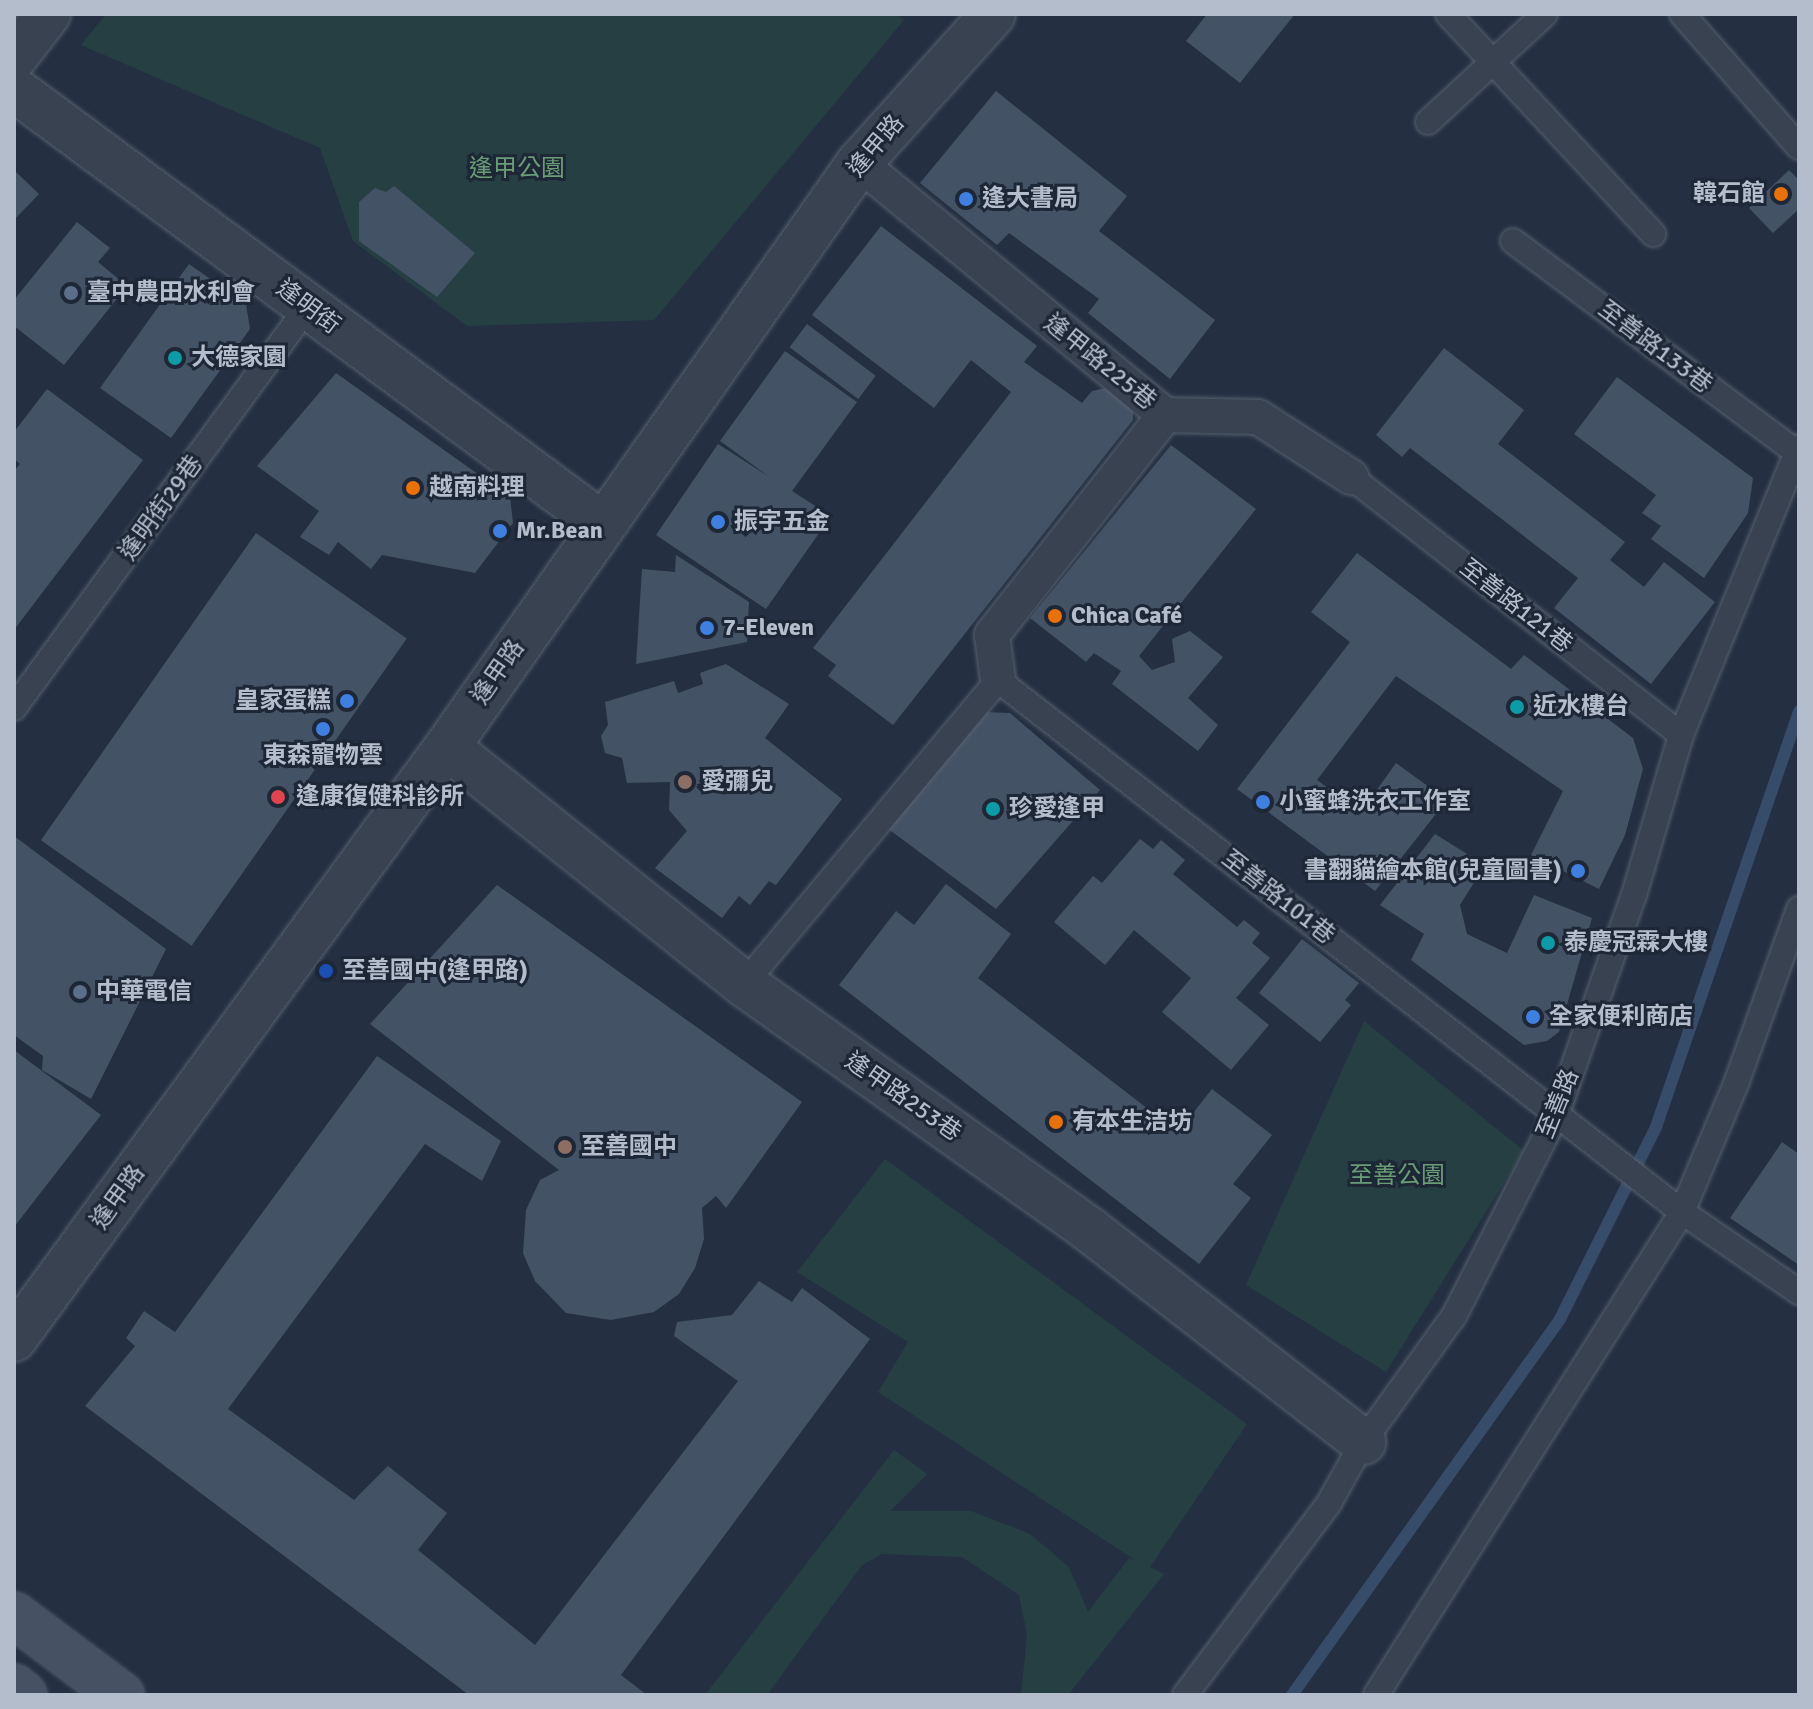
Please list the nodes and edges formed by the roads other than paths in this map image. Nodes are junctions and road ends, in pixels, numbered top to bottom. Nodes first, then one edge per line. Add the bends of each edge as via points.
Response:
1 (48, 14) edge
2 (1448, 14) edge
3 (1545, 14) edge
4 (1682, 14) edge
5 (976, 19) edge
6 (14, 58) edge
7 (1491, 60) junction
8 (14, 89) edge
9 (1428, 122) dead end
10 (1799, 147) edge
11 (859, 163) junction
12 (1653, 234) dead end
13 (1513, 241) dead end
14 (308, 307) junction
15 (1165, 415) junction
16 (1798, 451) edge
17 (1351, 477) joint
18 (602, 524) junction
19 (998, 680) junction
20 (14, 708) edge
21 (1681, 735) junction
22 (447, 747) junction
23 (1799, 909) edge
24 (744, 984) junction
25 (1556, 1116) junction
26 (1682, 1212) junction
27 (1799, 1292) edge
28 (14, 1339) edge
29 (1363, 1442) junction
30 (14, 1615) edge
31 (14, 1687) edge
32 (24, 1695) edge
33 (121, 1695) edge
34 (1185, 1695) edge
35 (1376, 1695) edge

1 - 6 street
2 - 7 lane
3 - 7 lane
4 - 10 lane
5 - 11 street, 逢甲路
7 - 9 lane
7 - 12 lane
8 - 14 street, 逢明街
11 - 15 street, 逢甲路225巷
11 - 18 street, 逢甲路
13 - 16 lane, 至善路133巷
14 - 18 street, 逢明街
14 - 20 lane, 逢明街29巷
15 - 17 street via 1258,417
15 - 19 street, 逢甲路225巷 via 992,635
16 - 21 lane, 至善路
17 - 21 lane, 至善路121巷
18 - 22 street, 逢甲路
19 - 24 lane
19 - 25 lane, 至善路101巷
21 - 25 lane, 至善路 via 1634,895
22 - 24 street, 逢甲路253巷
22 - 28 street, 逢甲路
23 - 26 lane via 1737,1081
24 - 29 street, 逢甲路253巷 via 1090,1230
25 - 26 lane, 至善路101巷
25 - 29 lane, 至善路 via 1454,1316
26 - 27 lane, 至善路101巷
26 - 35 lane
29 - 34 lane, 至善路 via 1329,1503
30 - 33 main road
31 - 32 main road

